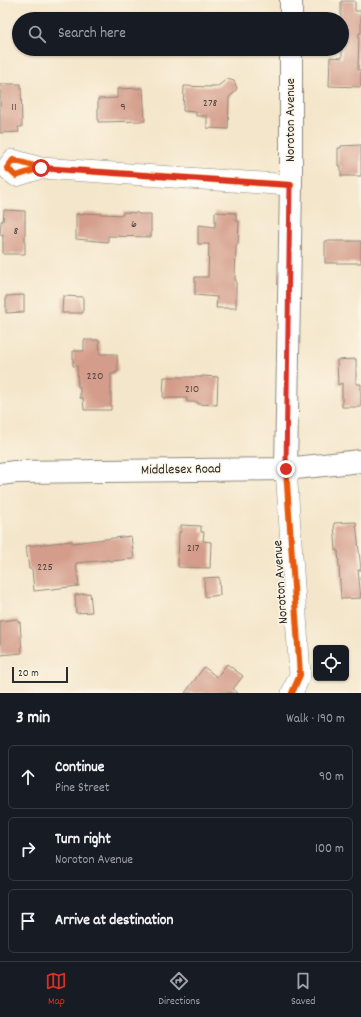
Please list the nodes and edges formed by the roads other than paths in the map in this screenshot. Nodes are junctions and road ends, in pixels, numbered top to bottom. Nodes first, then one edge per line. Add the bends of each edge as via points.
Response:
1 (291, 0) edge
2 (291, 12) edge
3 (291, 56) edge
4 (41, 168) dead end
5 (290, 185) junction
6 (361, 461) edge
7 (286, 469) junction
8 (0, 474) edge
9 (292, 693) edge

1 - 2 main road
3 - 5 main road, Noroton Avenue
4 - 5 street
5 - 7 main road, Noroton Avenue
6 - 7 main road, Middlesex Road
7 - 8 main road, Middlesex Road
7 - 9 street, Noroton Avenue via 300,675

